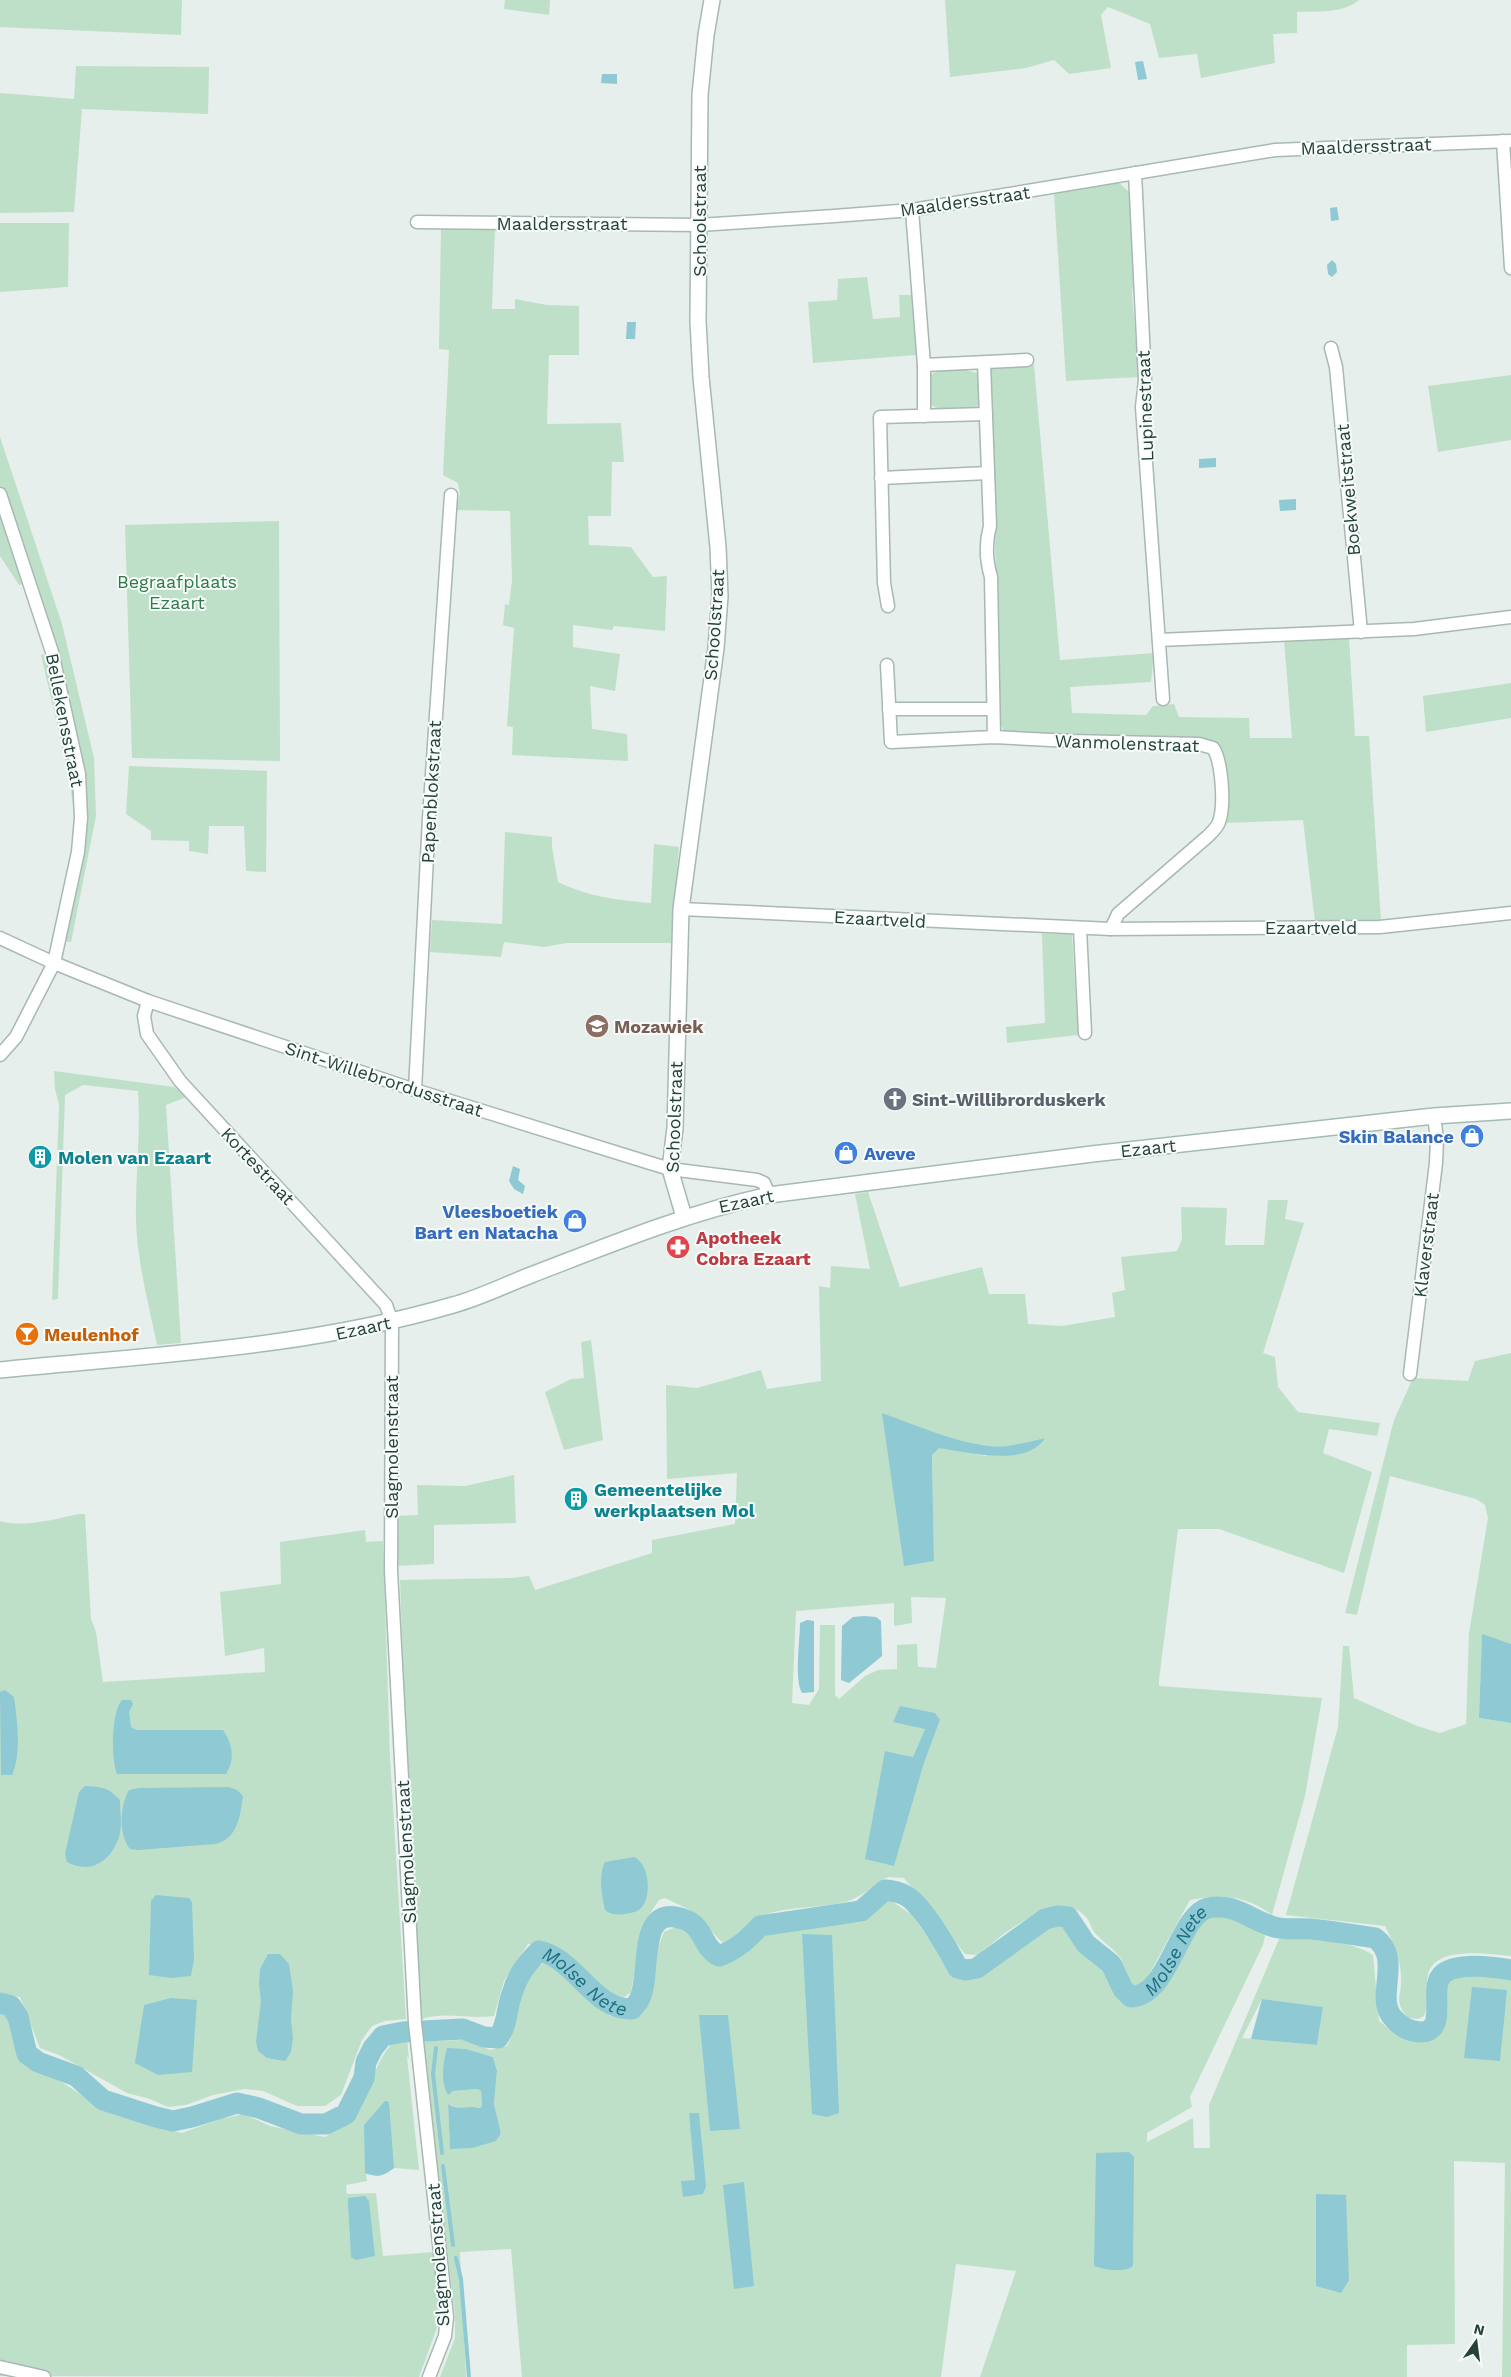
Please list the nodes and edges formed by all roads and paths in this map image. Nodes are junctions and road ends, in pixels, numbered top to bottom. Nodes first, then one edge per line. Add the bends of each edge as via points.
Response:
1 (712, 0) edge
2 (1507, 141) edge
3 (1135, 173) junction
4 (912, 210) junction
5 (417, 222) dead end
6 (699, 225) junction
7 (1511, 268) edge
8 (1331, 348) dead end
9 (1027, 360) dead end
10 (984, 363) junction
11 (924, 365) junction
12 (986, 414) junction
13 (924, 416) junction
14 (988, 474) junction
15 (882, 478) junction
16 (0, 494) edge
17 (451, 496) dead end
18 (888, 606) dead end
19 (1511, 617) edge
20 (1361, 632) junction
21 (1159, 640) junction
22 (887, 666) dead end
23 (1163, 699) dead end
24 (890, 709) junction
25 (992, 709) junction
26 (994, 737) junction
27 (681, 909) junction
28 (1511, 913) edge
29 (1080, 928) junction
30 (1111, 928) junction
31 (0, 938) edge
32 (54, 963) junction
33 (148, 1001) junction
34 (1085, 1034) dead end
35 (0, 1055) edge
36 (415, 1090) junction
37 (1511, 1111) edge
38 (1434, 1116) junction
39 (670, 1169) junction
40 (769, 1195) junction
41 (684, 1217) junction
42 (392, 1322) junction
43 (0, 1370) edge
44 (1410, 1374) dead end
45 (0, 2367) edge
46 (44, 2377) edge
47 (428, 2377) edge

1 - 6 main road, Schoolstraat via 700,95
2 - 3 street, Maaldersstraat via 1275,150
2 - 7 street
3 - 4 street, Maaldersstraat
3 - 21 street, Lupinestraat via 1145,380 1142,407
4 - 6 street, Maaldersstraat
4 - 11 street
5 - 6 street, Maaldersstraat
6 - 27 main road, Schoolstraat via 699,341 720,596
8 - 20 street, Boekweitstraat via 1336,367
9 - 10 street
10 - 11 street
10 - 12 street
11 - 13 street
12 - 13 street
12 - 14 street
13 - 15 street via 880,417
14 - 15 street
14 - 25 street via 990,526 986,541 991,577
15 - 18 street via 884,583
16 - 32 street, Bellekensstraat via 52,652 79,774 80,838
17 - 36 street, Papenblokstraat
19 - 20 street
20 - 21 street
21 - 23 street, Lupinestraat
22 - 24 street, Wanmolenstraat
24 - 25 street
24 - 26 street, Wanmolenstraat via 890,742
25 - 26 street
26 - 30 street, Wanmolenstraat via 1199,744 1213,748 1219,756 1221,815 1214,830 1118,914
27 - 29 street, Ezaartveld
27 - 39 main road, Schoolstraat via 675,1128
28 - 30 street, Ezaartveld via 1380,927
29 - 30 street, Ezaartveld
29 - 34 street
31 - 32 street, Sint-Willebrordusstraat
32 - 33 street, Sint-Willebrordusstraat
32 - 35 street, Bellekensstraat via 16,1037
33 - 36 street, Sint-Willebrordusstraat
33 - 42 street, Kortestraat via 144,1016 147,1034 180,1081 386,1305
36 - 39 street, Sint-Willebrordusstraat
37 - 38 main road, Ezaart
38 - 40 main road, Ezaart via 1092,1154
38 - 44 street, Klaverstraat via 1436,1164
39 - 40 street, Sint-Willebrordusstraat via 757,1180 764,1183
39 - 41 main road, Schoolstraat
40 - 41 main road, Ezaart
41 - 42 main road, Ezaart via 456,1304
42 - 43 main road, Ezaart via 293,1341
42 - 47 street, Slagmolenstraat via 391,1571 415,2023 447,2316 445,2336
45 - 46 street

